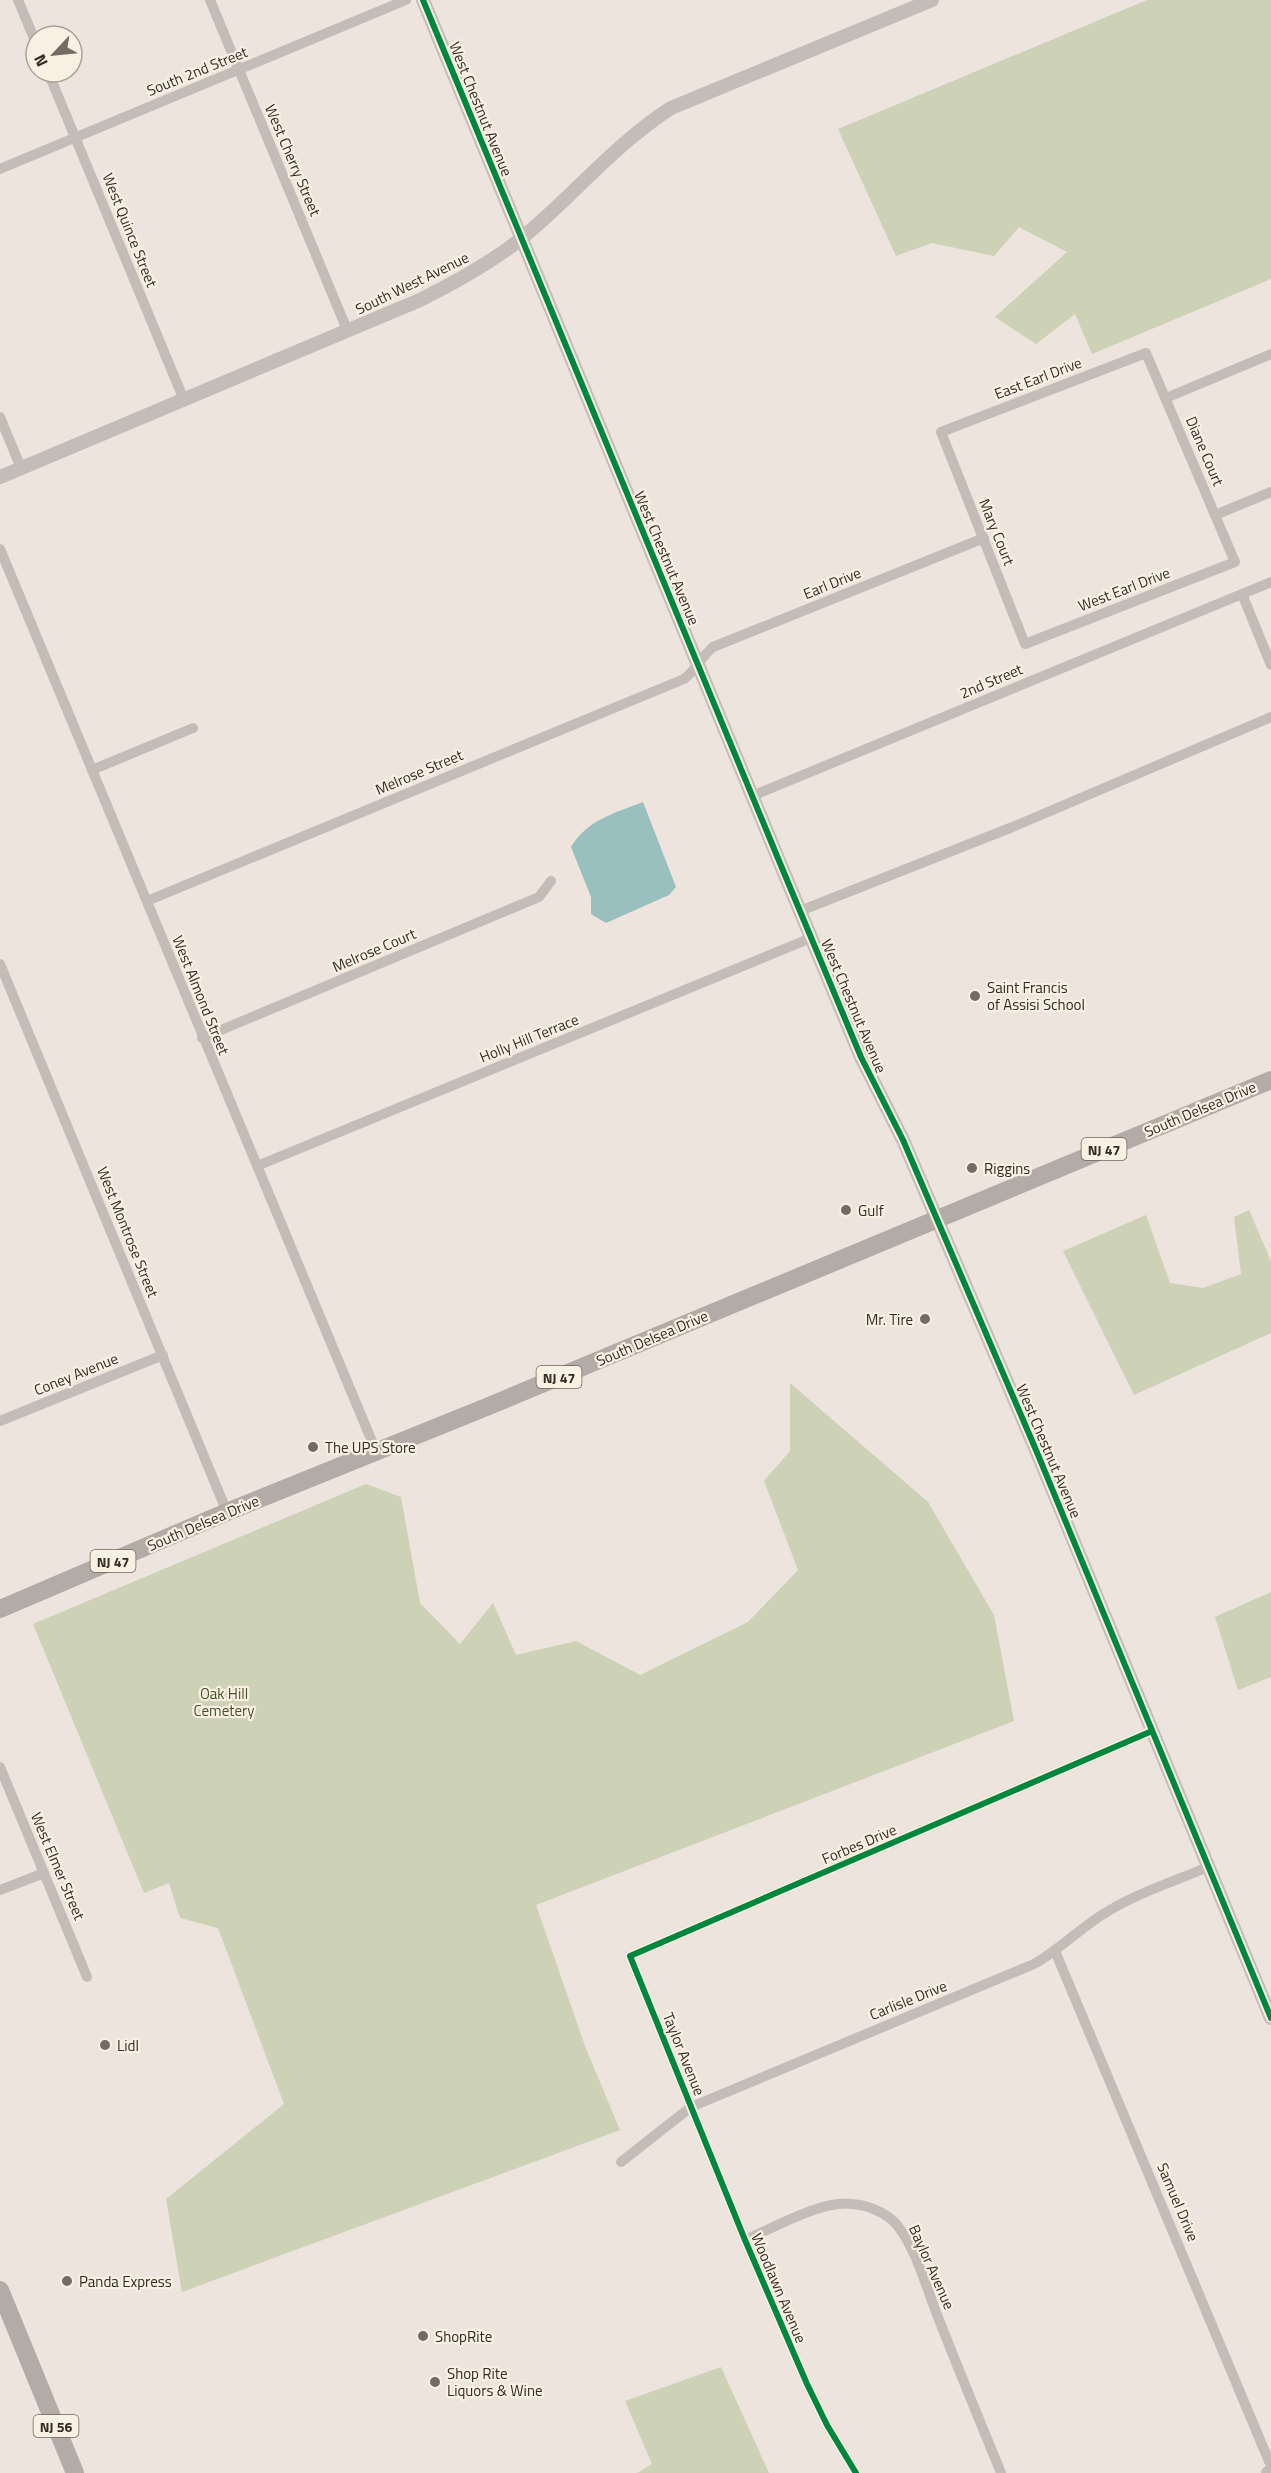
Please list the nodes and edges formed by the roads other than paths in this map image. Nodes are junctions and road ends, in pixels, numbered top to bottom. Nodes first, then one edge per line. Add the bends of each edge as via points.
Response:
1 (18, 0) edge
2 (210, 0) edge
3 (406, 0) edge
4 (423, 0) edge
5 (932, 0) edge
6 (28, 24) edge
7 (239, 70) junction
8 (53, 84) edge
9 (75, 138) junction
10 (0, 169) edge
11 (521, 238) junction
12 (348, 332) junction
13 (1146, 353) joint
14 (1271, 354) edge
15 (1166, 399) junction
16 (184, 400) junction
17 (0, 417) edge
18 (941, 432) joint
19 (21, 468) junction
20 (0, 477) edge
21 (1271, 492) edge
22 (1215, 515) junction
23 (984, 538) junction
24 (0, 549) edge
25 (1235, 562) joint
26 (1271, 582) edge
27 (1242, 594) junction
28 (1025, 644) joint
29 (698, 665) junction
30 (1271, 665) edge
31 (1271, 717) edge
32 (193, 728) dead end
33 (92, 770) junction
34 (752, 796) junction
35 (551, 881) dead end
36 (147, 901) junction
37 (801, 911) junction
38 (812, 938) junction
39 (0, 964) edge
40 (202, 1038) junction
41 (1271, 1080) edge
42 (256, 1166) junction
43 (937, 1218) junction
44 (163, 1355) junction
45 (0, 1421) edge
46 (376, 1451) junction
47 (227, 1512) junction
48 (0, 1610) edge
49 (1152, 1731) junction
50 (0, 1767) edge
51 (1208, 1867) junction
52 (44, 1873) junction
53 (0, 1890) edge
54 (1055, 1951) junction
55 (87, 1977) dead end
56 (653, 2010) joint
57 (1270, 2012) edge
58 (692, 2107) junction
59 (621, 2162) dead end
60 (745, 2240) junction
61 (0, 2290) edge
62 (1271, 2466) edge
63 (75, 2473) edge
64 (856, 2473) edge
65 (1001, 2473) edge

1 - 6 street
2 - 7 street, West Cherry Street
3 - 7 street, South 2nd Street
4 - 11 street, West Chestnut Avenue
5 - 11 street, South West Avenue via 670,108 634,133
7 - 9 street, South 2nd Street
7 - 12 street, West Cherry Street
8 - 9 street, West Quince Street
9 - 10 street, South 2nd Street
9 - 16 street, West Quince Street
11 - 12 street, South West Avenue via 460,280
11 - 29 street, West Chestnut Avenue
12 - 16 street, South West Avenue
13 - 15 street, Diane Court
13 - 18 street, East Earl Drive
14 - 15 street
15 - 22 street, Diane Court
16 - 19 street, South West Avenue
17 - 19 street
18 - 23 street, Mary Court
19 - 20 street, South West Avenue
21 - 22 street
22 - 25 street, Diane Court
23 - 28 street, Mary Court
23 - 29 street, Earl Drive via 713,648
24 - 33 street, West Almond Street
25 - 28 street, West Earl Drive
26 - 27 street, 2nd Street
27 - 30 street
27 - 34 street, 2nd Street
29 - 34 street, West Chestnut Avenue
29 - 36 street, Melrose Street via 684,679
31 - 37 street via 1015,826
32 - 33 street
33 - 36 street, West Almond Street
34 - 37 street, West Chestnut Avenue
35 - 40 street, Melrose Court via 539,897
36 - 40 street, West Almond Street
37 - 38 street, West Chestnut Avenue
38 - 42 street, Holly Hill Terrace
38 - 43 street, West Chestnut Avenue via 861,1057
39 - 44 street, West Montrose Street
40 - 42 street, West Almond Street
41 - 43 main road, South Delsea Drive / NJ 47
42 - 46 street, West Almond Street
43 - 46 main road, South Delsea Drive / NJ 47
43 - 49 street, West Chestnut Avenue
44 - 45 street, Coney Avenue
44 - 47 street, West Montrose Street
46 - 47 main road, South Delsea Drive / NJ 47
47 - 48 main road, South Delsea Drive / NJ 47
49 - 51 street, West Chestnut Avenue
49 - 56 street, Forbes Drive via 630,1956
50 - 52 street, West Elmer Street
51 - 54 street, Carlisle Drive via 1117,1906
51 - 57 street, West Chestnut Avenue
52 - 53 street
52 - 55 street, West Elmer Street
54 - 58 street, Carlisle Drive via 1006,1976
54 - 62 street, Samuel Drive
56 - 58 street, Taylor Avenue
58 - 59 street, Carlisle Drive
58 - 60 street, Woodlawn Avenue
60 - 64 street, Woodlawn Avenue via 817,2407
60 - 65 street, Baylor Avenue via 839,2204 872,2209 896,2224 922,2276
61 - 63 main road, NJ 56

